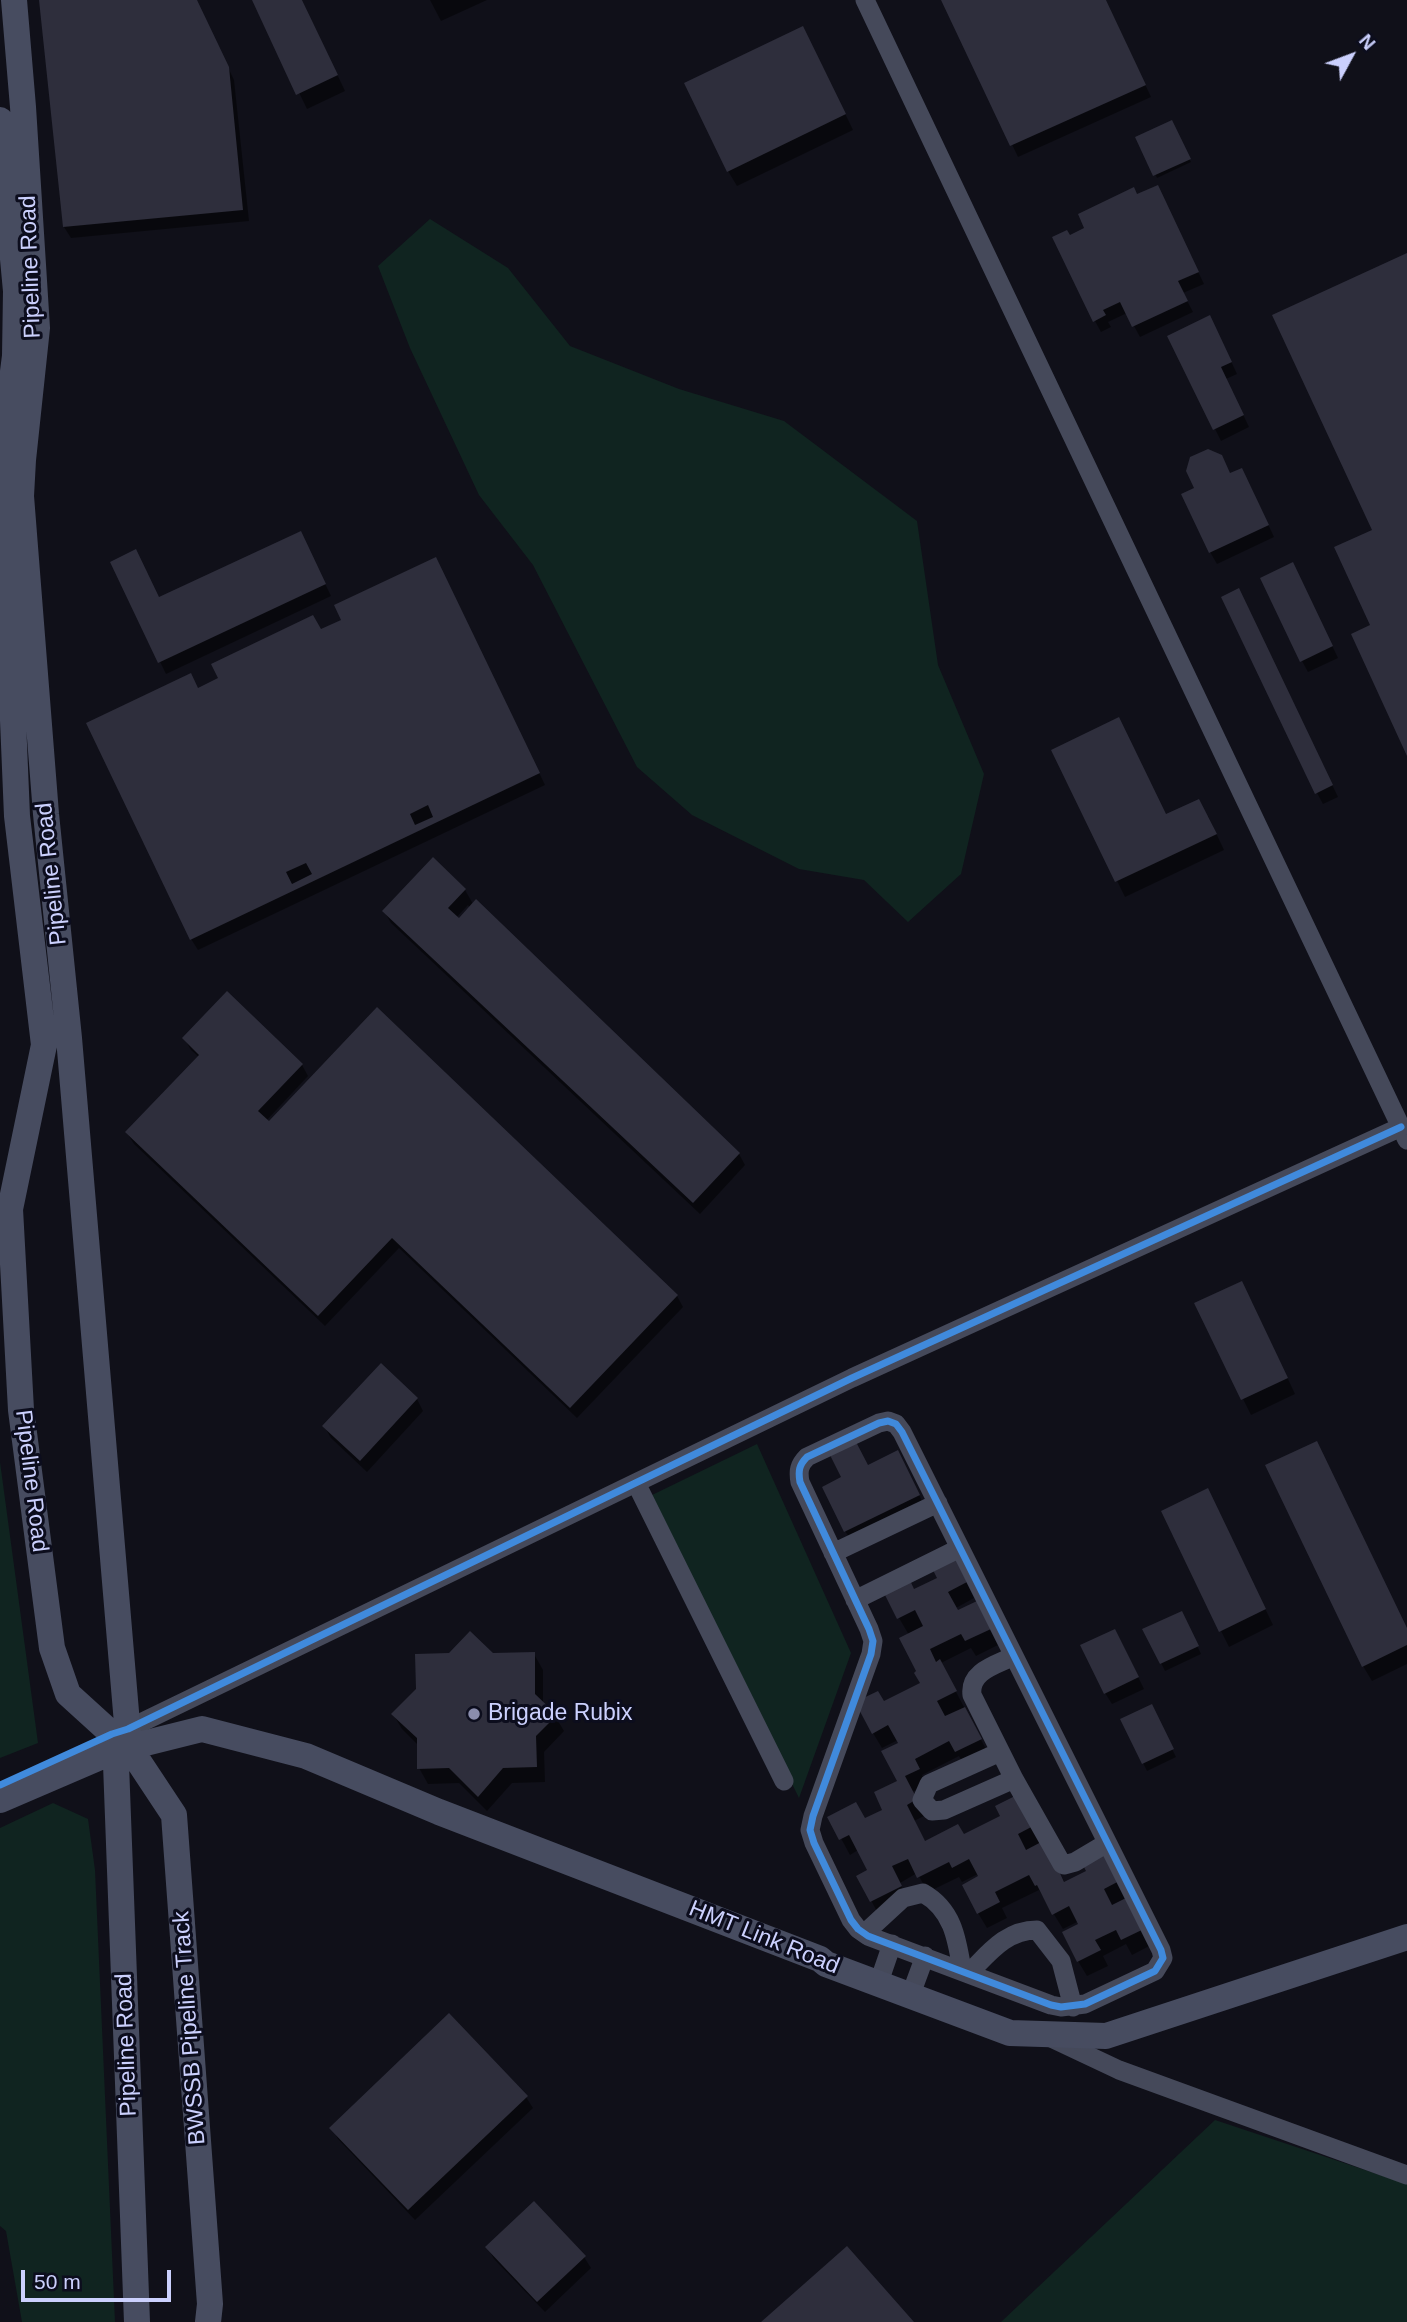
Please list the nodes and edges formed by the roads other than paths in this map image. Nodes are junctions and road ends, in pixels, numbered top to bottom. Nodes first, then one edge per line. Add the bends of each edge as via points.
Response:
1 (14, 0) edge
2 (866, 0) edge
3 (6, 126) edge
4 (24, 358) junction
5 (1404, 1134) edge
6 (636, 1483) junction
7 (937, 1503) junction
8 (960, 1548) junction
9 (833, 1553) junction
10 (855, 1600) junction
11 (1014, 1656) junction
12 (121, 1740) junction
13 (1000, 1752) junction
14 (1014, 1779) junction
15 (784, 1781) dead end
16 (0, 1785) edge
17 (0, 1800) edge
18 (1107, 1843) junction
19 (865, 1933) junction
20 (1407, 1937) edge
21 (892, 1944) junction
22 (925, 1956) junction
23 (965, 1972) junction
24 (879, 1982) junction
25 (911, 1994) junction
26 (1073, 2007) junction
27 (1042, 2034) junction
28 (1407, 2175) edge
29 (137, 2322) edge
30 (208, 2322) edge

1 - 3 main road, Pipeline Road
2 - 5 street
3 - 4 main road, Pipeline Road via 37,328
4 - 12 main road, Pipeline Road via 21,496 28,603 69,1038
4 - 12 main road, Pipeline Road via 2,457 16,816 44,1045 10,1209 21,1410 52,1648 68,1694
5 - 6 street via 852,1378
6 - 12 street
6 - 15 street
7 - 8 street
7 - 9 street
7 - 9 street via 902,1432 888,1421 807,1457 800,1464 800,1482
8 - 10 street
8 - 11 street
9 - 10 street
10 - 19 street via 873,1641 871,1654 810,1830 851,1920
11 - 13 street via 979,1674 971,1686
11 - 18 street
12 - 16 main road, HMT Link Road
12 - 17 main road
12 - 24 main road, HMT Link Road via 202,1729 306,1756
12 - 29 main road, Pipeline Road
12 - 30 main road, BWSSB Pipeline Track via 174,1815
13 - 14 street
13 - 14 street via 929,1784 922,1800 932,1811 944,1810
14 - 18 street via 1062,1864 1075,1862
18 - 26 street via 1163,1958 1155,1971
19 - 21 street
19 - 23 street via 904,1898 923,1893 937,1901 955,1931
20 - 27 main road, HMT Link Road via 1107,2036
21 - 22 street
21 - 24 street
22 - 23 street
22 - 25 street
23 - 26 street via 1051,2005
23 - 26 street via 1002,1940 1024,1930 1037,1930 1061,1962
24 - 25 main road, HMT Link Road
25 - 27 main road, HMT Link Road via 1010,2033
27 - 28 street via 1119,2070

